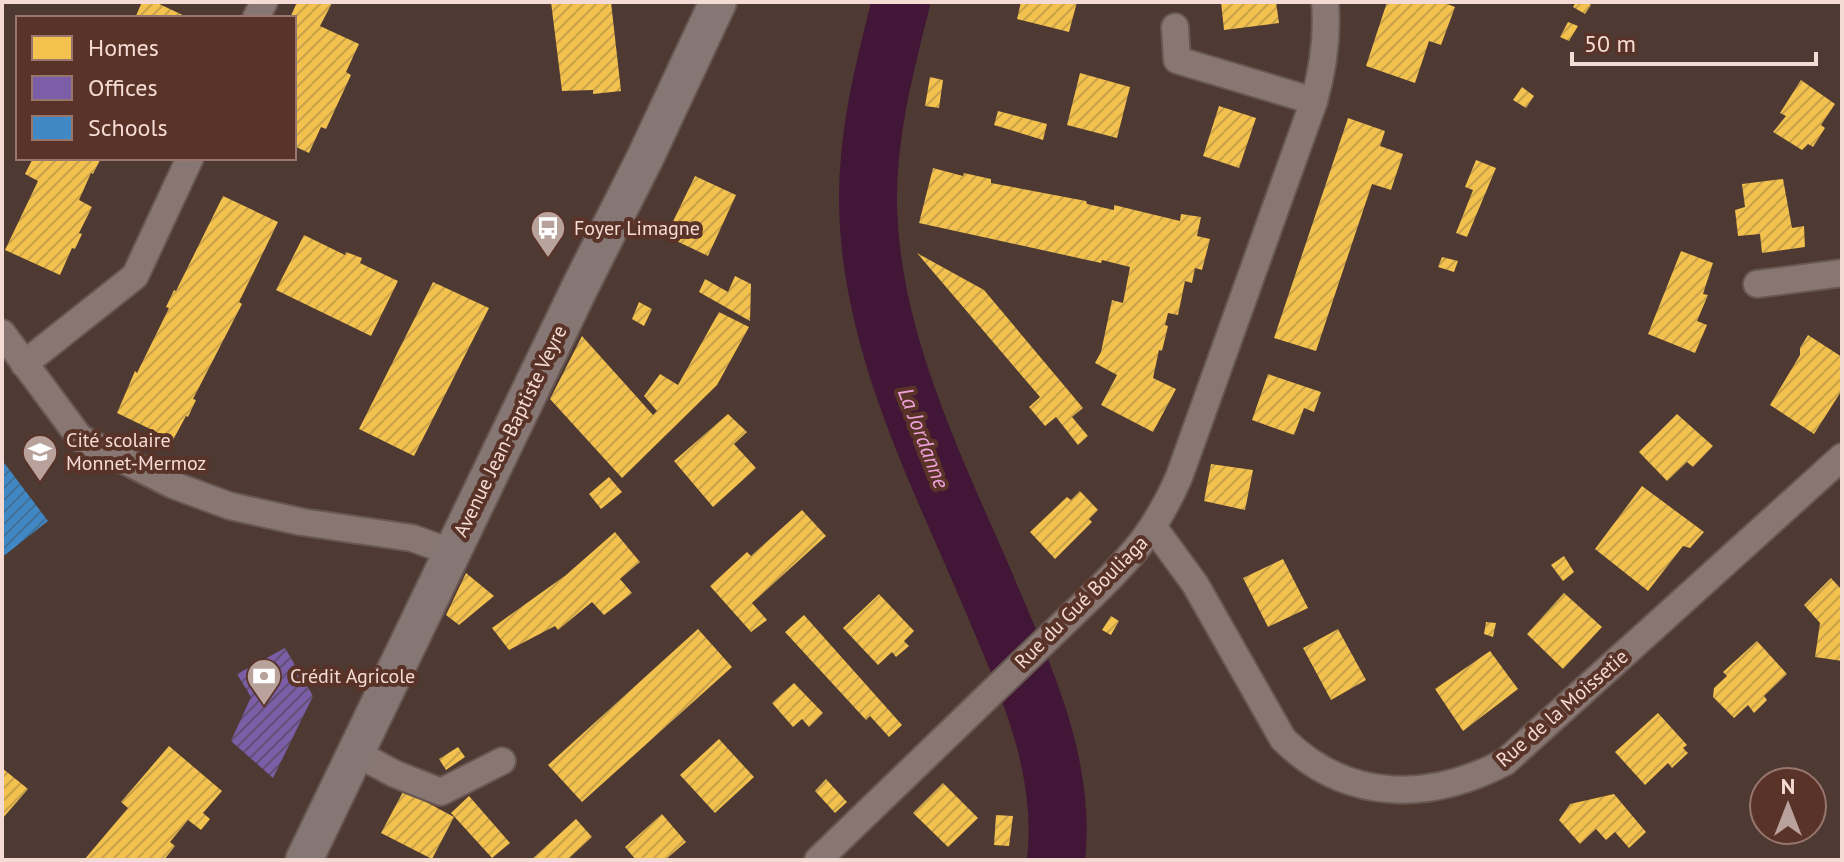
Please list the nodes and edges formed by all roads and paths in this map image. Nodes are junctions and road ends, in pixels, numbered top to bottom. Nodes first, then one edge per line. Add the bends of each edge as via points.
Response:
1 (718, 2) edge
2 (1325, 2) edge
3 (1175, 27) dead end
4 (1314, 101) junction
5 (189, 160) edge
6 (1842, 273) edge
7 (1757, 284) dead end
8 (2, 333) edge
9 (24, 364) junction
10 (1842, 457) edge
11 (1154, 528) junction
12 (451, 552) junction
13 (356, 753) junction
14 (502, 761) dead end
15 (304, 860) edge
16 (818, 860) edge

1 - 12 main road, Avenue Jean-Baptiste Veyre
2 - 4 street, Rue du Gué Bouliaga via 1326,43
3 - 4 street via 1177,60
4 - 11 street, Rue du Gué Bouliaga via 1179,477
5 - 9 street via 135,276
6 - 7 street
8 - 9 street
9 - 12 street via 80,438 173,485 230,506 412,538
10 - 11 street, Rue de la Moissetie via 1505,762 1453,784 1416,789 1376,789 1345,781 1301,757 1283,739 1195,584
11 - 16 street, Rue du Gué Bouliaga via 1134,554
12 - 13 main road, Avenue Jean-Baptiste Veyre
13 - 14 street via 441,792
13 - 15 main road, Avenue Jean-Baptiste Veyre

